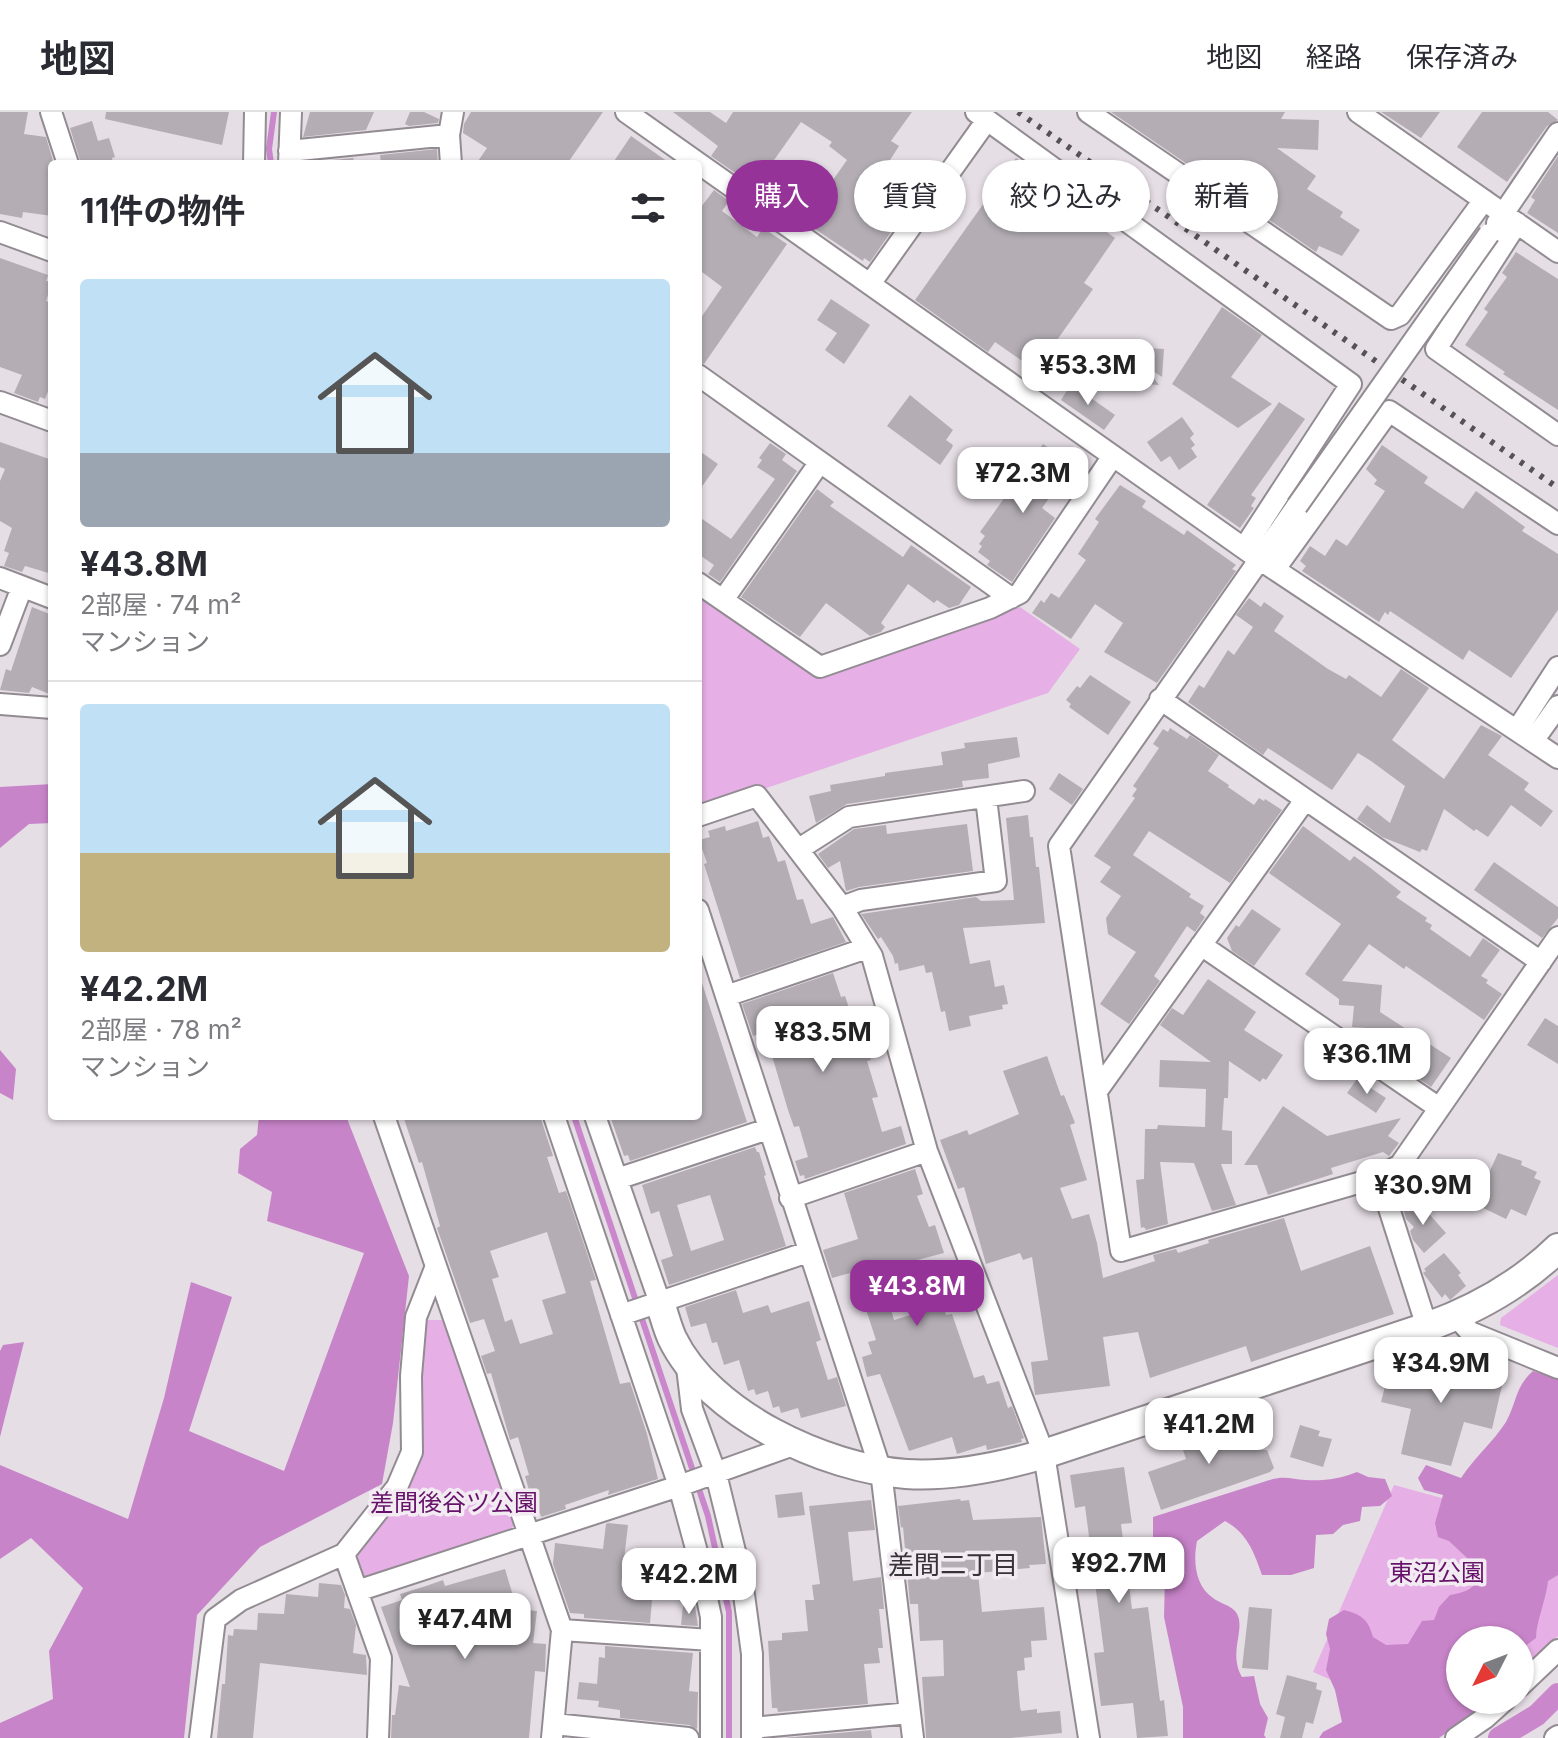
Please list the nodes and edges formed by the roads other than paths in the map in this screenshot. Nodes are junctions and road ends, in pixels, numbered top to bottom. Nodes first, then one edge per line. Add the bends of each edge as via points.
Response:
1 (51, 112) edge
2 (255, 112) edge
3 (291, 112) edge
4 (453, 112) edge
5 (1088, 112) edge
6 (1358, 112) edge
7 (637, 115) edge
8 (982, 116) edge
9 (1558, 133) edge
10 (449, 135) junction
11 (289, 158) edge
12 (67, 160) edge
13 (254, 160) edge
14 (451, 160) edge
15 (699, 160) edge
16 (702, 162) edge
17 (1484, 200) junction
18 (1510, 219) junction
19 (0, 232) edge
20 (48, 250) edge
21 (1558, 252) edge
22 (870, 284) junction
23 (702, 378) edge
24 (0, 402) edge
25 (48, 420) edge
26 (1558, 435) edge
27 (1113, 456) junction
28 (820, 462) junction
29 (1558, 524) edge
30 (1260, 558) junction
31 (0, 578) edge
32 (702, 586) edge
33 (22, 587) junction
34 (48, 597) edge
35 (1011, 598) junction
36 (723, 600) junction
37 (0, 645) edge
38 (1558, 667) edge
39 (1160, 699) junction
40 (0, 704) edge
41 (1558, 706) edge
42 (48, 708) edge
43 (1543, 741) edge
44 (1024, 791) dead end
45 (986, 798) junction
46 (1305, 800) junction
47 (702, 815) edge
48 (799, 849) junction
49 (842, 907) junction
50 (702, 922) edge
51 (1558, 937) edge
52 (1201, 945) junction
53 (867, 948) junction
54 (1541, 962) junction
55 (726, 996) junction
56 (1097, 1091) junction
57 (1439, 1108) junction
58 (385, 1120) edge
59 (555, 1120) edge
60 (596, 1120) edge
61 (768, 1129) junction
62 (927, 1151) junction
63 (1379, 1177) junction
64 (617, 1179) junction
65 (790, 1198) junction
66 (1558, 1248) edge
67 (808, 1252) junction
68 (436, 1266) junction
69 (660, 1303) junction
70 (621, 1315) junction
71 (1456, 1316) junction
72 (1427, 1327) junction
73 (686, 1359) junction
74 (1558, 1368) edge
75 (796, 1444) junction
76 (1044, 1454) junction
77 (881, 1471) junction
78 (716, 1474) junction
79 (679, 1486) junction
80 (531, 1535) junction
81 (344, 1554) junction
82 (357, 1591) junction
83 (562, 1630) junction
84 (711, 1640) junction
85 (1558, 1650) edge
86 (1534, 1673) edge
87 (910, 1713) junction
88 (1489, 1714) edge
89 (553, 1731) edge
90 (752, 1733) edge
91 (200, 1738) edge
92 (378, 1738) edge
93 (688, 1738) edge
94 (711, 1738) edge
95 (913, 1738) edge
96 (1089, 1738) edge
97 (1456, 1738) edge

1 - 12 street
2 - 13 street
3 - 11 street
4 - 10 street
5 - 17 street via 1391,319 1400,315
6 - 17 street
7 - 15 street
8 - 22 street
8 - 30 street via 1351,384
9 - 18 street
10 - 11 street
10 - 14 street
16 - 22 street
17 - 18 street
18 - 21 street
18 - 26 street via 1436,349
18 - 30 street, bridge via 1489,234
19 - 20 street
22 - 27 street
23 - 28 street
24 - 25 street
27 - 30 street
27 - 35 street via 1020,593
28 - 35 street
28 - 36 street
29 - 30 street via 1389,411
30 - 39 street
30 - 43 street
31 - 33 street
32 - 36 street
33 - 34 street
33 - 37 street
35 - 36 street via 820,667
38 - 43 street
39 - 46 street
39 - 56 street via 1059,846
40 - 42 street
41 - 43 street
44 - 45 street
45 - 48 street via 849,817
45 - 49 street via 996,881
46 - 52 street
46 - 54 street
47 - 48 street via 757,796
48 - 49 street
49 - 53 street
50 - 55 street
51 - 54 street
52 - 56 street
52 - 57 street
53 - 55 street
53 - 62 street
54 - 57 street
55 - 61 street
56 - 63 street via 1121,1251
57 - 63 street via 1400,1165
58 - 68 street
59 - 70 street
60 - 64 street
61 - 64 street
61 - 65 street
62 - 65 street
62 - 76 street
63 - 72 street
64 - 69 street
65 - 67 street
66 - 71 street via 1531,1273
67 - 69 street
67 - 77 street
68 - 80 street
68 - 81 street via 416,1317 412,1452 397,1487
69 - 70 street
69 - 73 street
70 - 79 street
71 - 72 street
71 - 74 street via 1470,1332
72 - 76 street
73 - 75 street via 733,1407
73 - 78 street via 692,1409
75 - 77 street
75 - 78 street
76 - 77 street via 965,1472
76 - 96 street
77 - 87 street
78 - 79 street
78 - 90 street via 742,1580 752,1654
79 - 80 street
79 - 84 street via 711,1617
80 - 82 street
80 - 83 street
81 - 82 street
81 - 91 street via 241,1600 215,1619
82 - 92 street via 381,1658
83 - 84 street
83 - 89 street
84 - 94 street
85 - 86 street
87 - 90 street
87 - 95 street
88 - 97 street
89 - 93 street

